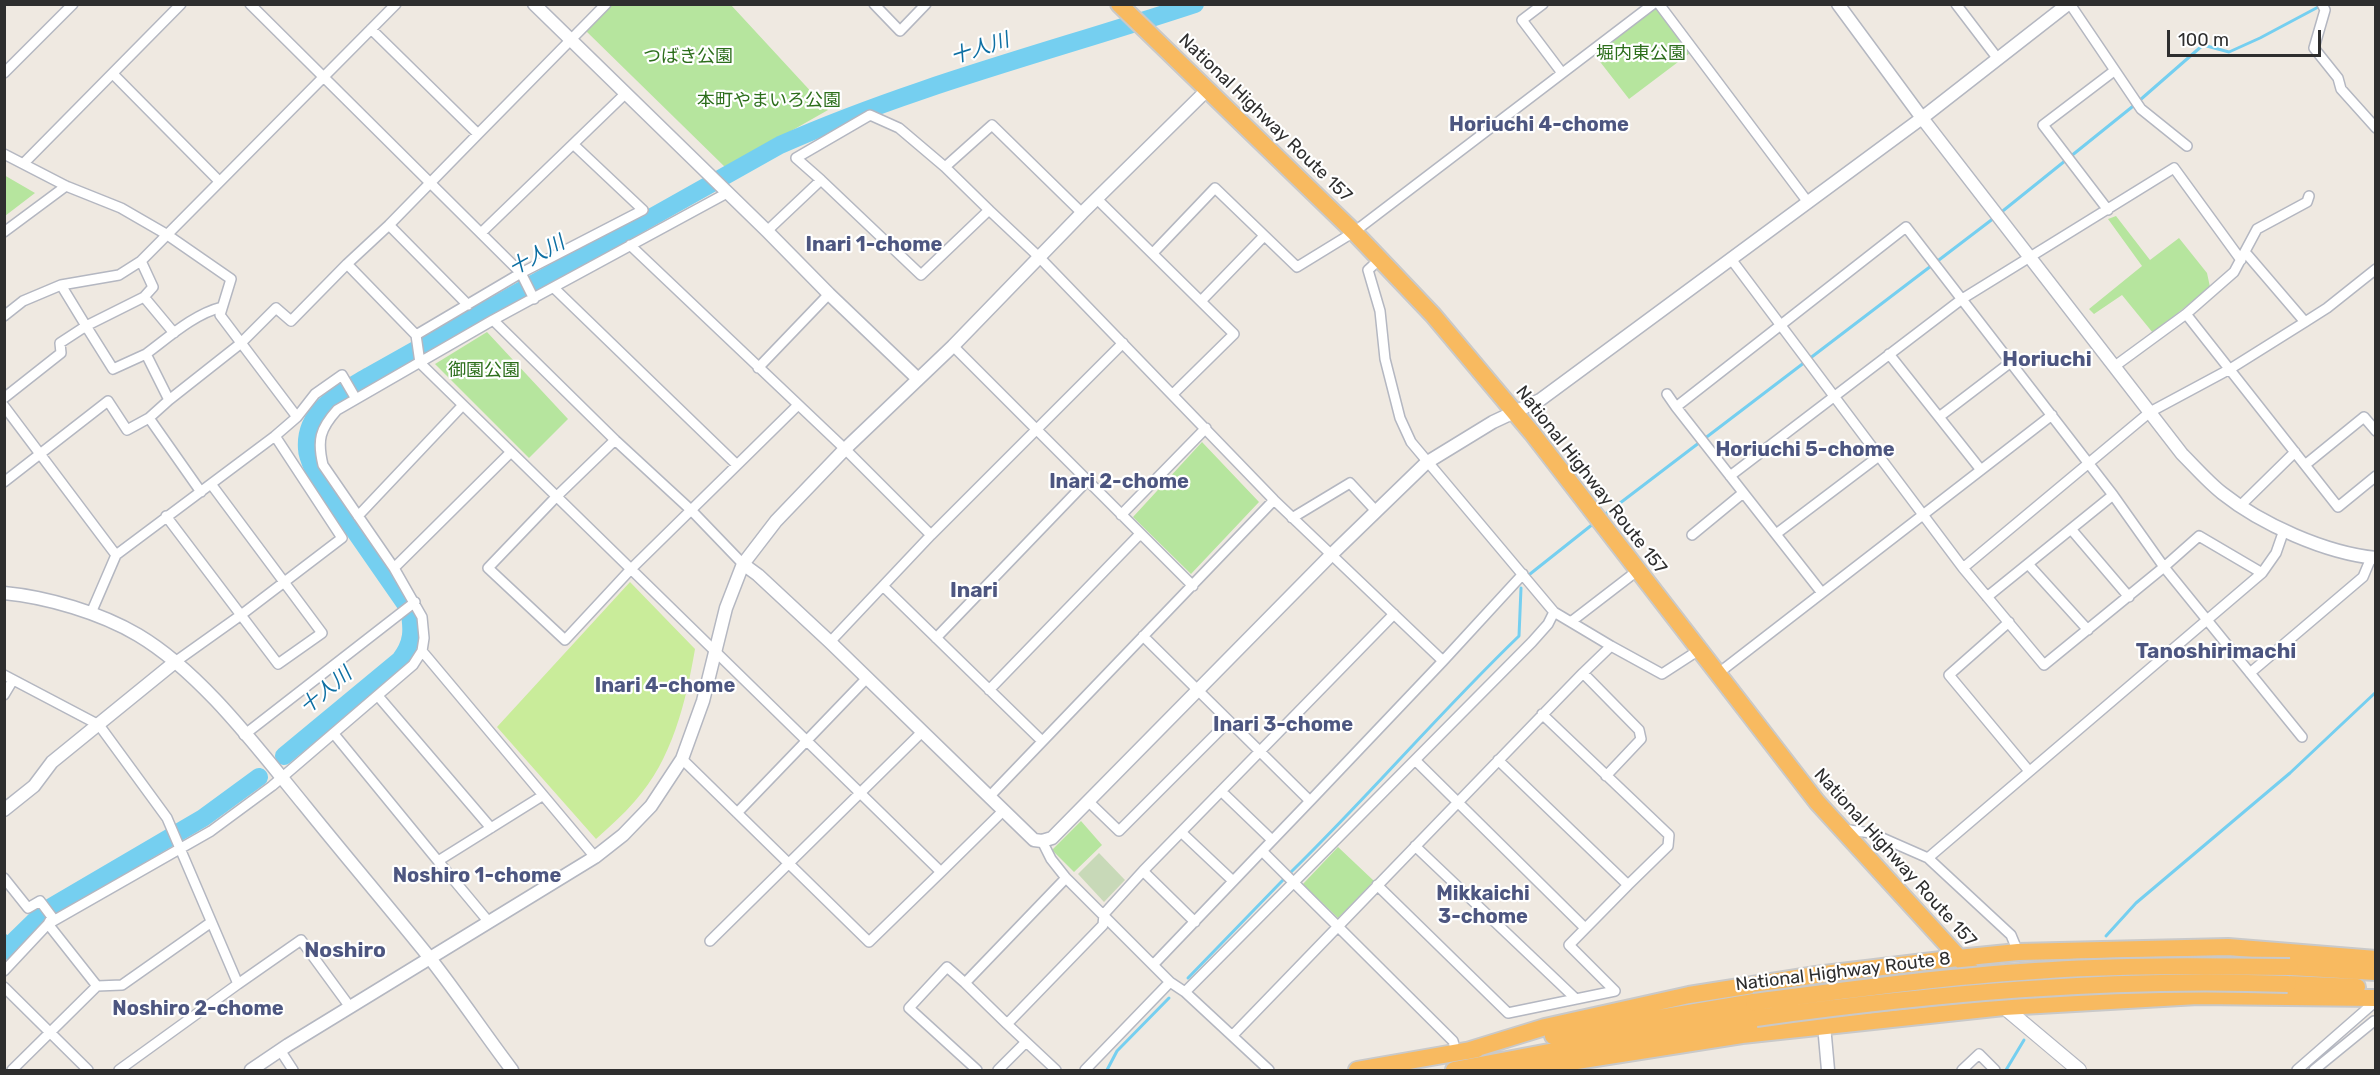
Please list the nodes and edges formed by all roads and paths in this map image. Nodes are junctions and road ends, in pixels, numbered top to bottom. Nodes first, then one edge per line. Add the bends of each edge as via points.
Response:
1 (73, 4) edge
2 (181, 4) edge
3 (250, 4) edge
4 (396, 4) edge
5 (534, 4) edge
6 (606, 4) edge
7 (874, 4) edge
8 (926, 4) edge
9 (1119, 4) edge
10 (1542, 4) edge
11 (1653, 4) edge
12 (1659, 4) edge
13 (1838, 4) edge
14 (1956, 4) edge
15 (2069, 4) edge
16 (2323, 6) edge
17 (371, 29) junction
18 (570, 40) junction
19 (1998, 59) junction
20 (2114, 71) junction
21 (4, 73) edge
22 (1562, 73) junction
23 (113, 74) junction
24 (322, 78) junction
25 (1207, 90) junction
26 (625, 94) junction
27 (1922, 118) junction
28 (2376, 128) edge
29 (478, 134) junction
30 (573, 144) junction
31 (2187, 146) dead end
32 (4, 154) edge
33 (24, 163) junction
34 (945, 167) junction
35 (821, 180) junction
36 (219, 181) junction
37 (429, 183) junction
38 (66, 186) junction
39 (725, 191) junction
40 (2309, 196) dead end
41 (1096, 199) junction
42 (1807, 201) junction
43 (988, 210) junction
44 (2108, 210) junction
45 (1082, 213) junction
46 (390, 225) junction
47 (767, 231) junction
48 (1354, 231) junction
49 (4, 232) edge
50 (481, 233) junction
51 (166, 234) junction
52 (1264, 236) junction
53 (630, 245) junction
54 (1153, 253) junction
55 (2030, 256) junction
56 (2243, 256) junction
57 (1040, 257) junction
58 (1380, 259) junction
59 (1731, 260) junction
60 (141, 261) junction
61 (347, 264) junction
62 (2376, 269) edge
63 (523, 277) junction
64 (61, 285) junction
65 (554, 288) junction
66 (829, 294) junction
67 (533, 296) junction
68 (144, 297) junction
69 (1962, 299) junction
70 (1202, 300) junction
71 (468, 305) junction
72 (222, 307) junction
73 (2186, 314) junction
74 (4, 316) edge
75 (494, 320) junction
76 (2305, 322) junction
77 (1781, 325) junction
78 (86, 326) junction
79 (174, 333) junction
80 (416, 337) junction
81 (1123, 343) junction
82 (240, 344) junction
83 (953, 346) junction
84 (146, 354) junction
85 (1889, 354) junction
86 (419, 360) junction
87 (2011, 362) junction
88 (2115, 366) junction
89 (758, 368) junction
90 (2230, 369) junction
91 (918, 379) junction
92 (1173, 393) junction
93 (1667, 394) dead end
94 (1834, 396) junction
95 (354, 397) junction
96 (4, 398) edge
97 (169, 400) junction
98 (462, 405) junction
99 (798, 405) junction
100 (4, 406) edge
101 (1676, 407) junction
102 (2150, 411) junction
103 (1515, 413) junction
104 (2052, 415) junction
105 (297, 417) junction
106 (1939, 417) junction
107 (149, 418) junction
108 (1206, 428) junction
109 (1037, 430) junction
110 (2376, 431) edge
111 (275, 436) junction
112 (615, 440) junction
113 (845, 449) junction
114 (511, 452) junction
115 (2295, 452) junction
116 (40, 455) junction
117 (1879, 456) junction
118 (1426, 463) junction
119 (2088, 464) junction
120 (737, 465) junction
121 (2305, 465) junction
122 (1981, 470) junction
123 (1730, 476) junction
124 (2376, 476) edge
125 (1087, 481) junction
126 (4, 482) edge
127 (211, 484) junction
128 (201, 492) junction
129 (1743, 493) junction
130 (2113, 495) junction
131 (556, 496) junction
132 (1274, 500) junction
133 (2240, 506) junction
134 (1375, 510) junction
135 (692, 511) junction
136 (1923, 514) junction
137 (1121, 515) junction
138 (166, 516) junction
139 (358, 516) junction
140 (1292, 518) junction
141 (2071, 529) junction
142 (2284, 530) junction
143 (1140, 534) junction
144 (1776, 534) junction
145 (931, 535) junction
146 (1692, 535) dead end
147 (116, 555) junction
148 (1331, 555) junction
149 (2373, 558) edge
150 (743, 564) junction
151 (2028, 564) junction
152 (2164, 567) junction
153 (394, 568) junction
154 (1963, 568) junction
155 (631, 569) junction
156 (1637, 571) junction
157 (2262, 573) junction
158 (1522, 574) junction
159 (285, 582) junction
160 (1193, 586) junction
161 (884, 587) junction
162 (4, 593) edge
163 (1822, 593) junction
164 (1987, 597) junction
165 (2129, 597) junction
166 (412, 604) junction
167 (1554, 612) junction
168 (91, 613) junction
169 (1394, 614) junction
170 (242, 615) junction
171 (1572, 621) junction
172 (2206, 621) junction
173 (2008, 622) junction
174 (2088, 630) junction
175 (1143, 636) junction
176 (936, 638) junction
177 (830, 642) junction
178 (1611, 646) junction
179 (1699, 650) junction
180 (422, 651) junction
181 (714, 651) junction
182 (1443, 661) junction
183 (175, 662) junction
184 (1583, 673) junction
185 (2250, 674) junction
186 (1716, 675) junction
187 (9, 678) edge
188 (866, 679) junction
189 (989, 690) junction
190 (1198, 690) junction
191 (4, 695) edge
192 (378, 696) junction
193 (1542, 714) junction
194 (1229, 721) junction
195 (99, 724) junction
196 (922, 732) junction
197 (334, 734) junction
198 (244, 735) junction
199 (2302, 737) dead end
200 (806, 739) junction
201 (1042, 741) junction
202 (1260, 751) junction
203 (682, 759) junction
204 (1498, 759) junction
205 (1415, 760) junction
206 (2029, 771) junction
207 (1606, 776) junction
208 (282, 778) junction
209 (1221, 791) junction
210 (861, 792) junction
211 (542, 796) junction
212 (989, 797) junction
213 (1310, 801) junction
214 (1089, 802) junction
215 (1457, 802) junction
216 (4, 810) edge
217 (1004, 811) junction
218 (737, 813) junction
219 (491, 828) junction
220 (1839, 828) junction
221 (1181, 832) junction
222 (1272, 840) junction
223 (1042, 841) junction
224 (180, 846) junction
225 (1415, 846) junction
226 (1262, 851) junction
227 (595, 857) junction
228 (1928, 858) junction
229 (438, 861) junction
230 (789, 865) junction
231 (941, 872) junction
232 (1143, 872) junction
233 (4, 878) edge
234 (1066, 878) junction
235 (1233, 881) junction
236 (1292, 882) junction
237 (1377, 885) junction
238 (1628, 885) junction
239 (1104, 915) junction
240 (50, 920) junction
241 (488, 921) junction
242 (1194, 922) junction
243 (210, 923) junction
244 (1337, 927) junction
245 (1585, 928) junction
246 (710, 941) dead end
247 (2018, 952) junction
248 (430, 958) junction
249 (1958, 958) junction
250 (2376, 959) edge
251 (1153, 965) junction
252 (4, 971) edge
253 (2376, 972) edge
254 (1816, 975) junction
255 (2289, 975) junction
256 (1170, 982) junction
257 (965, 983) junction
258 (238, 984) junction
259 (97, 986) junction
260 (4, 987) edge
261 (2376, 988) edge
262 (1185, 992) junction
263 (1576, 999) junction
264 (2376, 999) edge
265 (350, 1007) junction
266 (2004, 1007) junction
267 (1755, 1010) junction
268 (2374, 1021) dead end
269 (1007, 1024) junction
270 (1824, 1025) junction
271 (50, 1032) junction
272 (1233, 1035) junction
273 (1025, 1043) junction
274 (280, 1050) junction
275 (1461, 1052) junction
276 (12, 1071) edge
277 (88, 1071) edge
278 (119, 1071) edge
279 (251, 1071) edge
280 (292, 1071) edge
281 (512, 1071) edge
282 (977, 1071) edge
283 (998, 1071) edge
284 (1056, 1071) edge
285 (1085, 1071) edge
286 (1269, 1071) edge
287 (1357, 1071) edge
288 (1454, 1071) edge
289 (1491, 1071) edge
290 (1828, 1071) edge
291 (1962, 1071) edge
292 (1995, 1071) edge
293 (2079, 1071) edge
294 (2297, 1071) edge
295 (2314, 1071) edge

1 - 21 street
2 - 23 street
3 - 24 street
4 - 17 street
5 - 18 street
6 - 18 street
7 - 8 street via 900,31
9 - 25 highway, National Highway Route 157
10 - 22 street via 1522,20
11 - 22 street
12 - 42 street
13 - 27 street
14 - 19 street
15 - 19 street
15 - 20 street
16 - 28 street via 2314,48 2338,78 2341,90
17 - 24 street
17 - 29 street
18 - 26 street
18 - 29 street
19 - 27 street
20 - 31 street via 2141,109
20 - 44 street via 2043,125
22 - 48 street
23 - 33 street
23 - 36 street
24 - 36 street
24 - 37 street
25 - 41 street
25 - 48 highway, National Highway Route 157
26 - 30 street
26 - 39 street
27 - 42 street
27 - 55 street
29 - 37 street
30 - 50 street
30 - 63 street via 642,210
32 - 33 street
33 - 38 street
34 - 35 street via 899,128 870,115 796,158
34 - 43 street
34 - 45 street via 992,125
35 - 43 street via 921,275
35 - 47 street
36 - 51 street
37 - 46 street
37 - 50 street
38 - 49 street
38 - 51 street via 121,208
39 - 47 street
39 - 53 street
40 - 56 street via 2307,202 2257,229
41 - 45 street
41 - 54 street
42 - 59 street
43 - 57 street
44 - 55 street
44 - 56 street via 2174,168
45 - 57 street
46 - 61 street
46 - 71 street
47 - 66 street
48 - 52 street via 1297,267
48 - 58 highway, National Highway Route 157
50 - 63 street
51 - 60 street
51 - 72 street via 231,279
52 - 54 street via 1215,188
52 - 70 street
53 - 65 street
53 - 89 street
54 - 70 street
55 - 69 street
55 - 88 street
56 - 73 street via 2234,272
56 - 76 street
57 - 81 street
57 - 83 street
58 - 103 highway, National Highway Route 157
58 - 118 street via 1368,270 1380,311 1385,359 1400,418
59 - 77 street
59 - 103 street via 1540,400
60 - 64 street via 119,275
60 - 68 street via 153,287
61 - 80 street
61 - 82 street via 291,321 276,308
62 - 76 street
63 - 67 street
63 - 71 street
64 - 74 street via 22,301
64 - 78 street
65 - 67 street
65 - 120 street
66 - 89 street
66 - 91 street
67 - 75 street
68 - 78 street
68 - 79 street
69 - 77 street via 1906,227
69 - 85 street
69 - 87 street
70 - 92 street via 1234,334
71 - 80 street
72 - 79 street
72 - 82 street via 220,315
73 - 88 street
73 - 90 street
75 - 86 street
75 - 112 street
76 - 90 street
77 - 94 street
77 - 101 street
78 - 84 street via 113,369
78 - 96 street via 60,344 61,353
79 - 84 street
80 - 86 street
81 - 92 street
81 - 109 street
82 - 97 street
82 - 105 street
83 - 91 street
83 - 109 street
84 - 97 street
85 - 94 street
85 - 106 street
86 - 95 street
86 - 98 street
87 - 104 street
87 - 106 street
88 - 102 street
89 - 99 street
90 - 102 street
90 - 115 street
91 - 113 street
92 - 108 street
93 - 101 street
94 - 117 street
94 - 123 street
95 - 105 street via 342,375 315,394
95 - 139 street via 324,425 319,447 323,465
97 - 107 street
98 - 114 street
98 - 139 street
99 - 113 street
99 - 120 street
100 - 116 street
101 - 123 street
102 - 119 street
102 - 133 street via 2182,454
103 - 118 street
103 - 156 highway, National Highway Route 157
104 - 119 street
104 - 122 street
105 - 111 street
106 - 122 street
107 - 116 street via 127,430 108,401
107 - 128 street
108 - 132 street
108 - 137 street
109 - 125 street
109 - 145 street
110 - 121 street via 2364,417
111 - 127 street
111 - 159 street via 342,537
112 - 131 street
112 - 135 street
113 - 145 street
113 - 150 street via 776,521
114 - 131 street
114 - 153 street
115 - 121 street
115 - 133 street
116 - 126 street
116 - 147 street
117 - 136 street
117 - 144 street
118 - 134 street
118 - 158 street
119 - 130 street
119 - 154 street
120 - 135 street
121 - 124 street via 2338,507
122 - 136 street
123 - 129 street
125 - 137 street
125 - 176 street
127 - 128 street
127 - 159 street
128 - 138 street
129 - 144 street
129 - 146 street
130 - 141 street
130 - 152 street
131 - 155 street
131 - 155 street via 488,568 565,640
132 - 140 street
132 - 160 street
133 - 142 street
134 - 140 street via 1350,483
134 - 148 street
135 - 150 street
135 - 155 street
136 - 154 street
136 - 163 street
137 - 143 street
138 - 147 street
138 - 170 street
139 - 153 street
140 - 148 street
141 - 151 street
141 - 165 street
142 - 149 street
142 - 157 street via 2276,553
143 - 160 street
143 - 189 street
144 - 163 street
145 - 161 street
147 - 168 street
148 - 169 street
148 - 190 street
149 - 185 street via 2363,577
150 - 177 street
150 - 181 street
151 - 164 street
151 - 174 street
152 - 157 street via 2199,536
152 - 165 street
152 - 172 street
153 - 166 street
154 - 164 street
155 - 181 street
156 - 171 street
156 - 179 highway, National Highway Route 157
157 - 172 street
158 - 167 street
158 - 182 street
159 - 170 street
159 - 170 street via 322,633 278,664
160 - 175 street
161 - 176 street
161 - 177 street
162 - 168 street
163 - 186 street
164 - 173 street
165 - 174 street
166 - 180 street via 422,617
166 - 198 street
167 - 171 street
167 - 205 street via 1532,642
168 - 183 street via 138,635
169 - 182 street
169 - 202 street
170 - 183 street
171 - 178 street
172 - 185 street
172 - 206 street
173 - 174 street via 2044,665
173 - 206 street via 1949,675
175 - 190 street
175 - 201 street
176 - 189 street
177 - 188 street
178 - 179 street via 1662,674
178 - 184 street
179 - 186 highway, National Highway Route 157
180 - 192 street via 403,676
180 - 211 street
181 - 200 street
181 - 203 street via 703,701
182 - 213 street
183 - 195 street
183 - 198 street
184 - 193 street
184 - 207 street via 1639,730 1641,739
185 - 199 street
186 - 220 highway, National Highway Route 157
187 - 191 street
187 - 195 street
188 - 196 street
188 - 200 street
189 - 201 street
190 - 194 street
190 - 214 street
192 - 197 street
192 - 219 street
193 - 204 street
193 - 207 street
194 - 202 street
194 - 214 street via 1119,831
195 - 216 street via 52,762 34,786
195 - 224 street via 167,818
196 - 210 street
196 - 212 street
197 - 208 street
197 - 229 street
198 - 208 street
200 - 210 street
200 - 218 street
201 - 212 street
202 - 209 street
202 - 213 street
203 - 218 street
203 - 227 street via 651,806
204 - 215 street
204 - 238 street
205 - 215 street
205 - 236 street
206 - 228 street
207 - 238 street via 1669,835 1668,846
208 - 224 street via 211,831
208 - 248 street
209 - 221 street
209 - 222 street
210 - 230 street
210 - 231 street
211 - 219 street
211 - 227 street
212 - 217 street
213 - 222 street
214 - 223 street via 1052,838
215 - 225 street
215 - 245 street
217 - 223 street via 1034,840
217 - 231 street
218 - 230 street
219 - 229 street
220 - 228 street via 1871,833
220 - 249 highway, National Highway Route 157
221 - 232 street
221 - 235 street
222 - 226 street
223 - 234 street
224 - 240 street
224 - 243 street
225 - 237 street
225 - 263 street
226 - 235 street
226 - 236 street
227 - 241 street
228 - 247 street via 2011,935
229 - 241 street
230 - 231 street via 869,942
230 - 246 street
232 - 239 street
232 - 242 street
233 - 240 street via 28,908 40,901
234 - 239 street
234 - 257 street
235 - 242 street
236 - 244 street
236 - 262 street
237 - 244 street
237 - 263 street via 1508,1013
238 - 245 street
239 - 251 street
239 - 269 street via 1103,925
240 - 252 street
240 - 259 street
241 - 248 street
242 - 251 street
243 - 258 street
243 - 259 street via 122,985
244 - 272 street
244 - 275 street
245 - 263 street via 1569,945 1615,991
247 - 249 highway
247 - 250 highway via 2228,947
248 - 265 street
248 - 281 street
249 - 254 highway
249 - 266 highway, National Highway Route 157
251 - 256 street
253 - 255 highway, National Highway Route 8
254 - 270 street
254 - 275 highway via 1689,995 1545,1027
255 - 261 highway, National Highway Route 8
255 - 267 highway, National Highway Route 8, bridge via 2170,966 2035,971 1876,986
256 - 262 street
256 - 285 street
257 - 269 street
257 - 282 street via 947,967 909,1008
258 - 265 street via 301,940
258 - 278 street
259 - 271 street
260 - 271 street
262 - 272 street
264 - 266 highway via 2198,996
264 - 294 street
265 - 274 street
266 - 270 highway
266 - 293 main road
267 - 275 highway, National Highway Route 8
267 - 288 highway, National Highway Route 8
268 - 295 street
269 - 273 street
270 - 289 highway
270 - 290 street
271 - 276 street
271 - 277 street
272 - 286 street
273 - 283 street
273 - 284 street
274 - 279 street
274 - 280 street
275 - 287 highway, National Highway Route 8
291 - 292 street via 1979,1054

